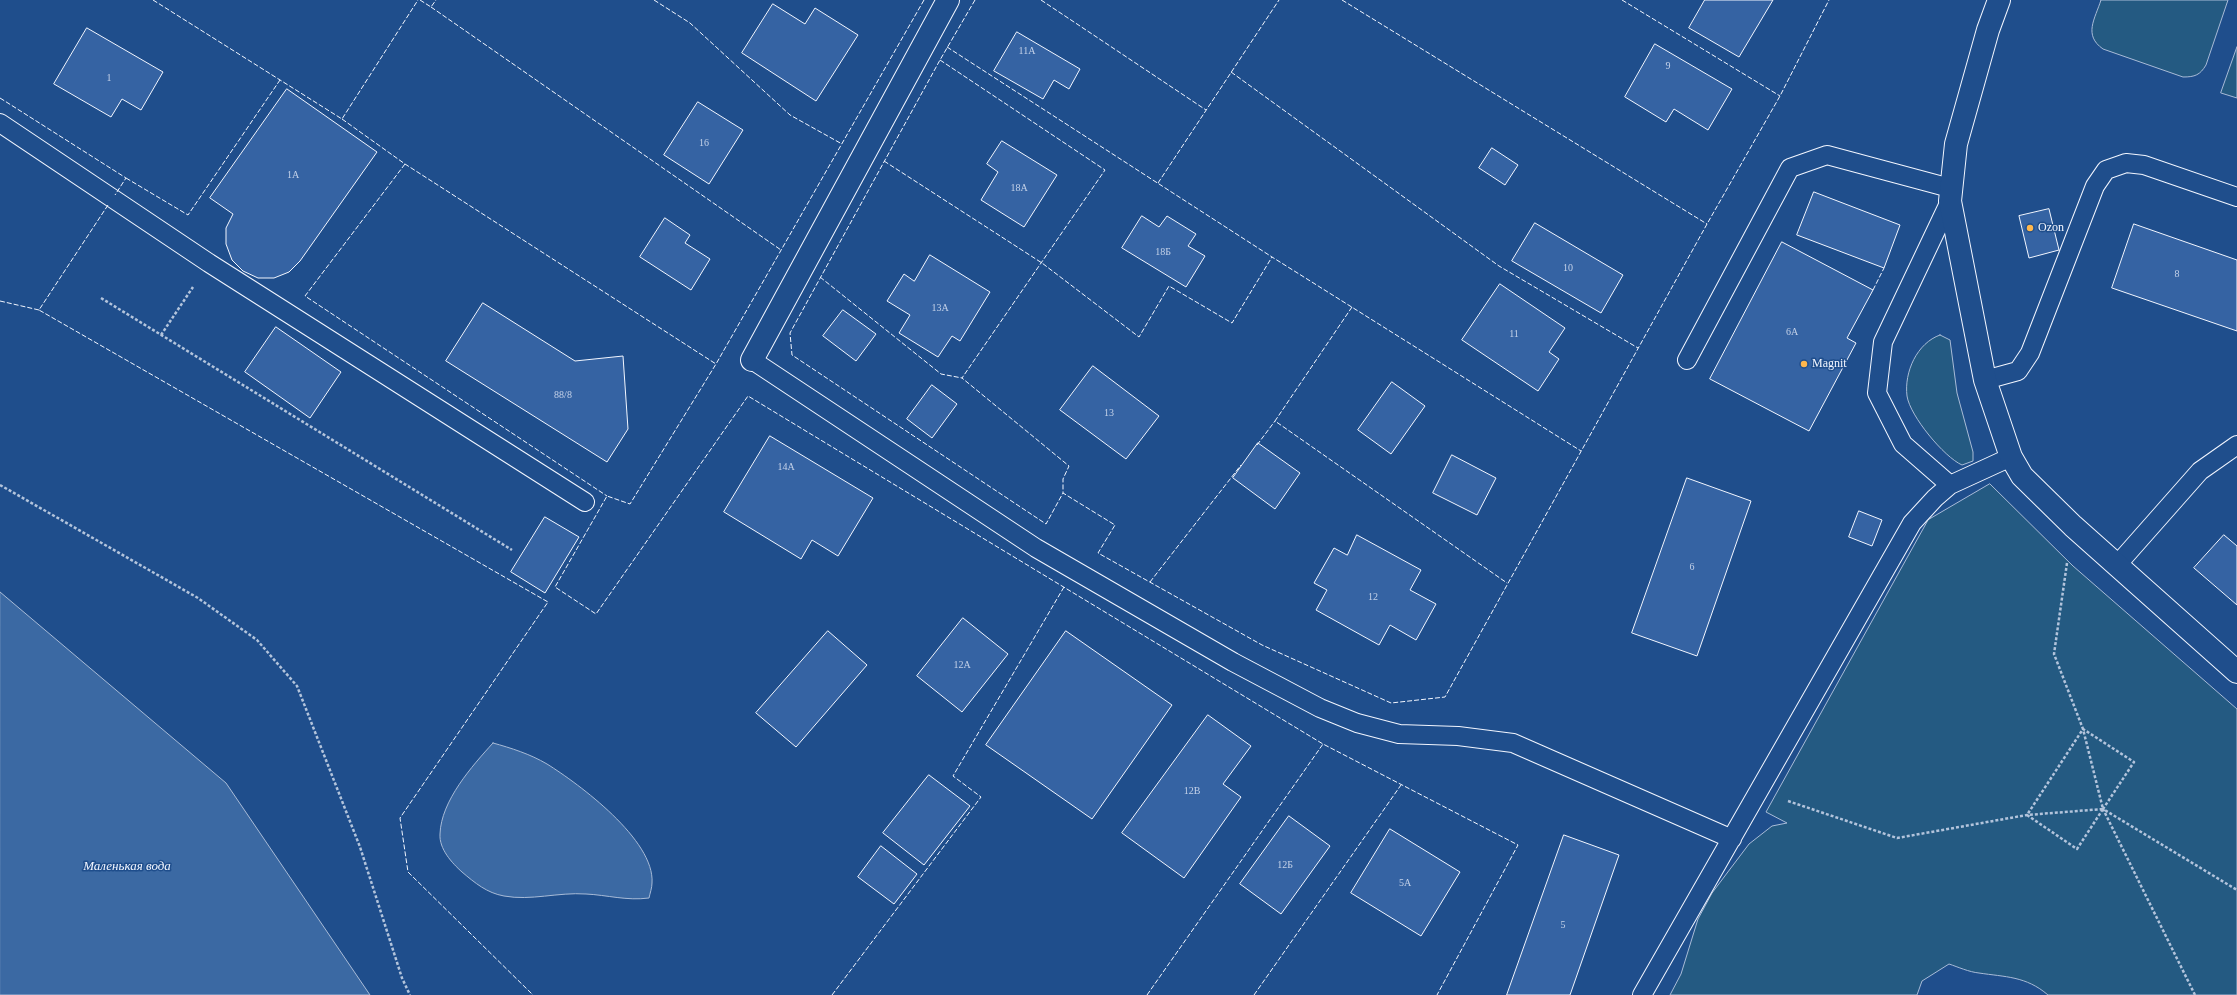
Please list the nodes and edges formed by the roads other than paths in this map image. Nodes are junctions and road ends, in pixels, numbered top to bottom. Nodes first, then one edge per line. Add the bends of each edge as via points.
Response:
1 (948, 0) edge
2 (1999, 0) edge
3 (0, 123) edge
4 (1950, 194) junction
5 (2237, 197) edge
6 (752, 360) joint
7 (1687, 360) dead end
8 (1985, 380) junction
9 (2237, 445) edge
10 (2011, 457) junction
11 (1950, 485) junction
12 (586, 502) dead end
13 (2117, 565) junction
14 (2237, 672) edge
15 (1732, 839) junction
16 (1642, 995) edge

1 - 6 street
2 - 4 street via 1956,144
3 - 12 lane via 209,263
4 - 7 lane via 1827,155 1790,168
4 - 8 street
4 - 11 lane via 1883,342 1877,393 1903,444
5 - 8 lane via 2144,165 2126,163 2106,170 2095,186 2030,353 2018,371
6 - 15 lane via 1036,548 1233,662 1320,708 1358,723 1399,734 1458,736 1512,743
8 - 10 street
9 - 13 lane via 2200,471
10 - 11 lane
10 - 13 street via 2022,476
11 - 15 lane via 1912,523
13 - 14 street
15 - 16 lane

